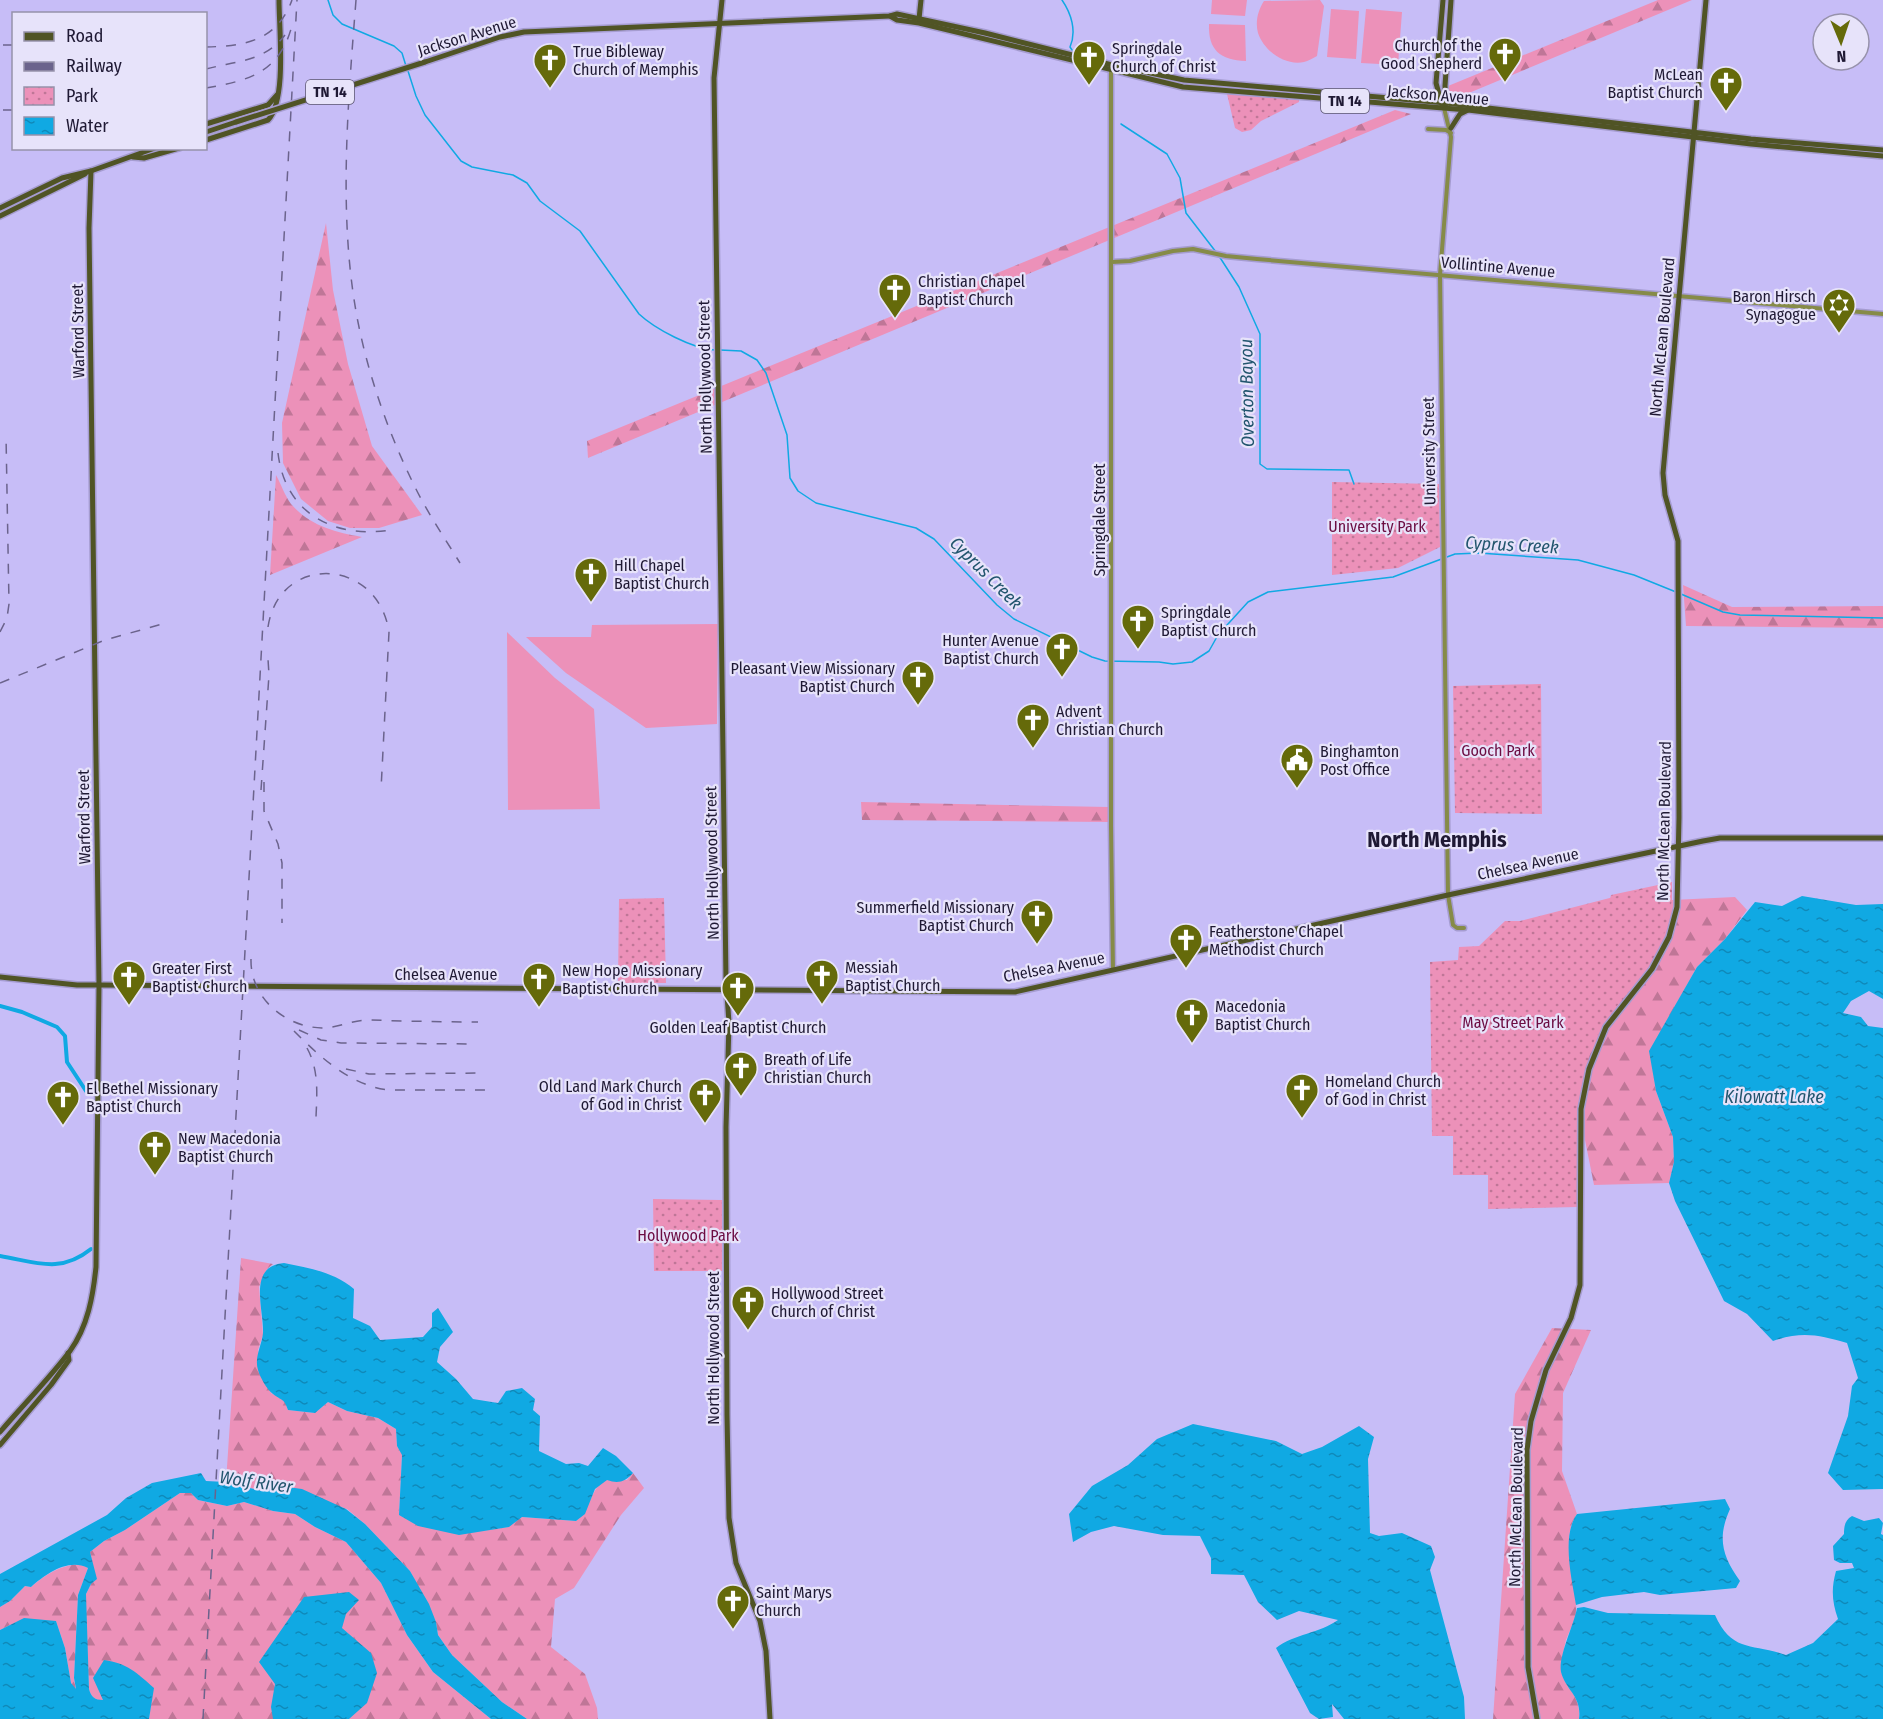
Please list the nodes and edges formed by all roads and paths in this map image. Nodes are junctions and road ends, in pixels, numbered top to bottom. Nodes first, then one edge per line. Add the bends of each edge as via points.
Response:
1 (279, 0) edge
2 (722, 0) edge
3 (1443, 0) edge
4 (1451, 0) edge
5 (1706, 0) edge
6 (921, 3) edge
7 (890, 16) junction
8 (909, 16) junction
9 (919, 21) junction
10 (720, 23) junction
11 (1111, 70) junction
12 (280, 92) junction
13 (1444, 105) junction
14 (1468, 110) junction
15 (207, 124) edge
16 (1428, 129) dead end
17 (1451, 131) junction
18 (207, 132) edge
19 (1693, 134) junction
20 (207, 140) edge
21 (147, 150) edge
22 (172, 150) edge
23 (1883, 150) edge
24 (1883, 156) edge
25 (131, 157) junction
26 (91, 171) junction
27 (0, 208) edge
28 (0, 216) edge
29 (1112, 262) junction
30 (1440, 275) junction
31 (1680, 296) junction
32 (1883, 314) edge
33 (1883, 838) edge
34 (1679, 846) junction
35 (1448, 895) junction
36 (1464, 928) dead end
37 (1113, 970) junction
38 (0, 977) edge
39 (99, 985) junction
40 (728, 990) junction
41 (68, 1353) junction
42 (0, 1432) edge
43 (0, 1445) edge
44 (770, 1719) edge
45 (1537, 1719) edge

1 - 12 main road
2 - 10 main road, North Hollywood Street
3 - 13 main road, University Street via 1436,83
4 - 13 main road, University Street
5 - 19 main road, North McLean Boulevard
6 - 8 main road
6 - 9 main road
7 - 8 main road, Jackson Avenue / TN 14
7 - 9 main road, Jackson Avenue / TN 14
7 - 10 main road, Jackson Avenue / TN 14
8 - 9 main road, Jackson Avenue / TN 14
9 - 11 main road, Jackson Avenue / TN 14
9 - 13 main road, Jackson Avenue / TN 14 via 1184,80
10 - 18 main road, Jackson Avenue / TN 14, bridge via 524,32 500,37
10 - 40 main road, North Hollywood Street via 714,78
11 - 13 main road, Jackson Avenue / TN 14 via 1183,87
11 - 29 street, Springdale Street
12 - 15 main road via 268,105
12 - 20 main road via 268,120
13 - 14 main road, Jackson Avenue / TN 14
13 - 17 street, University Street
13 - 19 main road, Jackson Avenue / TN 14
14 - 17 main road via 1460,114
14 - 19 main road, Jackson Avenue / TN 14
16 - 17 street
17 - 30 street, University Street
19 - 23 main road, Jackson Avenue / TN 14
19 - 24 main road, Jackson Avenue / TN 14 via 1759,145
19 - 31 main road, North McLean Boulevard
21 - 25 main road
22 - 25 main road via 144,158
25 - 26 main road
26 - 27 main road via 62,178
26 - 28 main road
26 - 39 main road, Warford Street
29 - 30 street, Vollintine Avenue via 1193,249
29 - 37 street, Springdale Street
30 - 31 street, Vollintine Avenue
30 - 35 street, University Street
31 - 32 street, Vollintine Avenue
31 - 34 main road, North McLean Boulevard via 1663,473 1678,541
33 - 34 main road, Chelsea Avenue via 1720,838
34 - 35 main road, Chelsea Avenue
34 - 45 main road, North McLean Boulevard via 1677,907 1669,937 1652,969 1606,1028 1589,1069 1581,1108 1580,1285 1571,1318 1546,1370 1527,1450 1528,1667
35 - 36 street, University Street via 1453,925
35 - 37 main road, Chelsea Avenue
37 - 40 main road, Chelsea Avenue via 1015,992
38 - 39 main road, Chelsea Avenue
39 - 40 main road, Chelsea Avenue
39 - 41 main road, Warford Street via 96,1267 84,1324
40 - 44 main road, North Hollywood Street via 729,1518 736,1563 760,1621
41 - 42 main road, Warford Street
41 - 43 main road via 69,1360 51,1385

